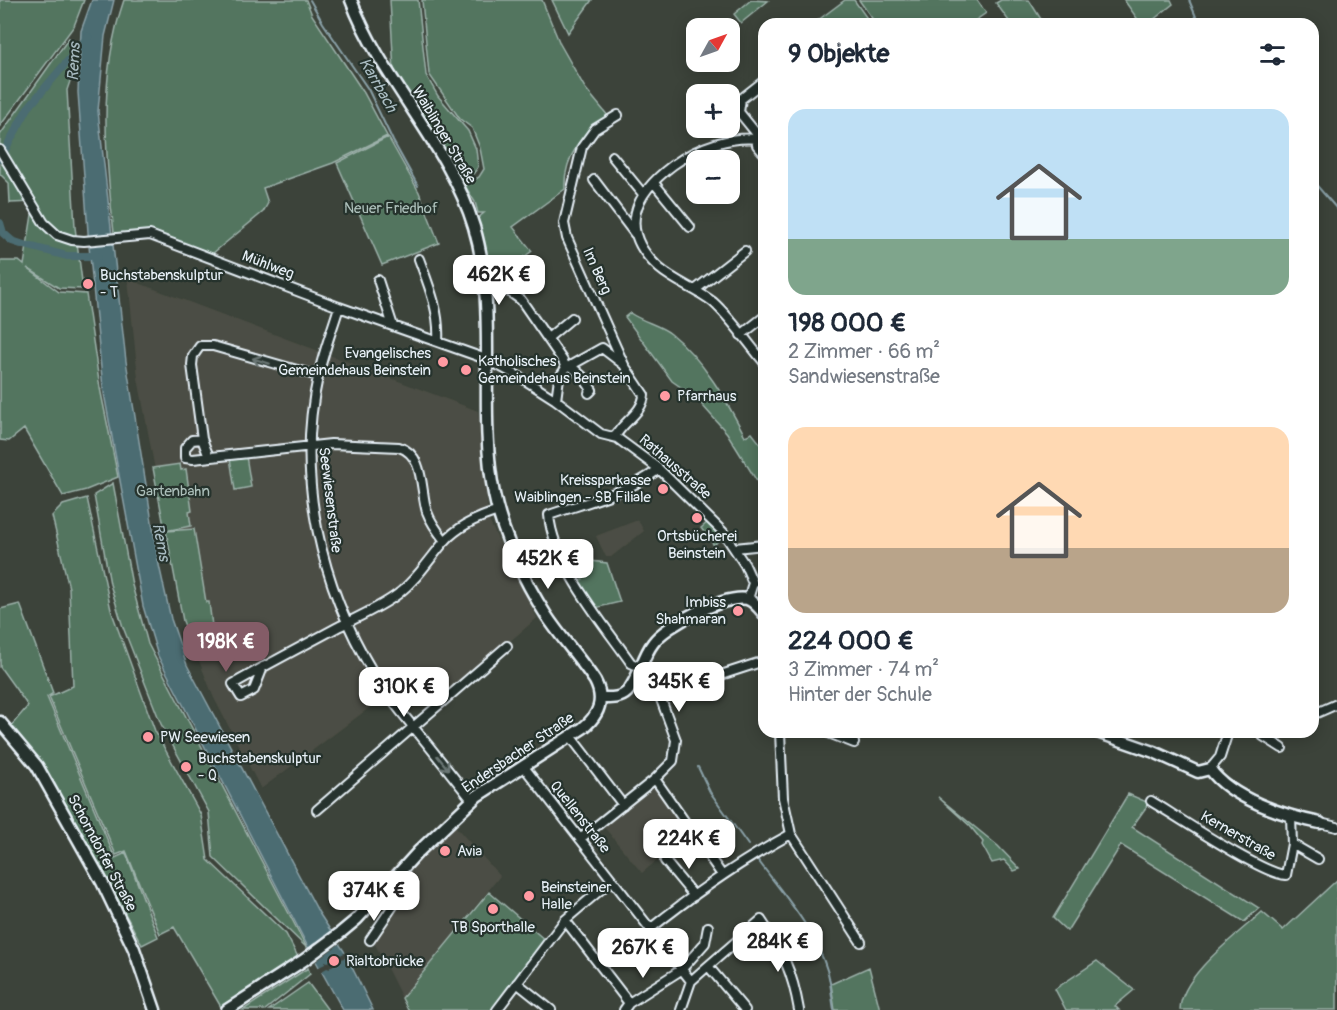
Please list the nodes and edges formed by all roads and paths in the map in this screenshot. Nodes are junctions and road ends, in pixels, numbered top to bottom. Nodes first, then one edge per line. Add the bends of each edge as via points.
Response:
1 (351, 0) edge
2 (758, 86) edge
3 (618, 115) dead end
4 (758, 136) edge
5 (758, 139) edge
6 (0, 150) edge
7 (699, 150) edge
8 (612, 156) dead end
9 (686, 158) edge
10 (594, 180) dead end
11 (654, 183) junction
12 (642, 194) junction
13 (690, 227) dead end
14 (635, 234) junction
15 (745, 251) dead end
16 (419, 259) dead end
17 (498, 279) dead end
18 (378, 280) dead end
19 (695, 290) junction
20 (339, 307) junction
21 (572, 318) dead end
22 (758, 322) edge
23 (393, 326) junction
24 (741, 335) junction
25 (548, 338) junction
26 (438, 341) junction
27 (758, 355) edge
28 (486, 359) junction
29 (624, 365) junction
30 (568, 367) junction
31 (318, 376) junction
32 (589, 393) dead end
33 (556, 400) junction
34 (615, 437) junction
35 (202, 439) junction
36 (308, 446) junction
37 (209, 457) junction
38 (659, 469) junction
39 (499, 511) junction
40 (445, 541) junction
41 (758, 546) edge
42 (735, 548) junction
43 (748, 599) junction
44 (758, 607) edge
45 (346, 623) junction
46 (507, 646) dead end
47 (758, 663) edge
48 (263, 667) dead end
49 (640, 667) junction
50 (600, 698) junction
51 (1337, 704) edge
52 (1319, 712) edge
53 (0, 722) edge
54 (413, 726) junction
55 (571, 737) junction
56 (780, 738) edge
57 (841, 738) edge
58 (1120, 738) edge
59 (1226, 738) edge
60 (1266, 738) edge
61 (854, 743) dead end
62 (1282, 748) dead end
63 (524, 766) junction
64 (1210, 769) junction
65 (655, 779) junction
66 (472, 800) junction
67 (1152, 801) dead end
68 (623, 804) junction
69 (317, 810) dead end
70 (1291, 817) junction
71 (1320, 823) joint
72 (1337, 828) edge
73 (791, 834) junction
74 (580, 839) junction
75 (1292, 844) junction
76 (1318, 859) dead end
77 (665, 861) dead end
78 (722, 875) junction
79 (612, 880) junction
80 (387, 888) junction
81 (694, 896) junction
82 (565, 920) junction
83 (708, 927) dead end
84 (650, 929) junction
85 (370, 940) dead end
86 (861, 942) dead end
87 (708, 966) junction
88 (681, 970) junction
89 (691, 981) junction
90 (517, 983) junction
91 (627, 1006) edge
92 (155, 1009) edge
93 (227, 1010) edge
94 (496, 1010) edge
95 (551, 1010) edge
96 (681, 1010) edge
97 (745, 1010) edge
98 (799, 1010) edge

1 - 28 street, Waiblinger Straße via 389,76 451,171 467,206 484,276
2 - 4 street via 741,99 739,112
3 - 29 street, Im Berg via 595,129 582,147 564,223 567,238
5 - 7 street via 716,143
6 - 20 street, Mühlweg via 36,211 57,235 88,241 150,236
8 - 12 street
9 - 11 street
10 - 14 street
11 - 12 street
11 - 13 street
12 - 14 street
14 - 19 street via 659,268
15 - 19 street
16 - 26 street via 437,312
17 - 25 street via 521,300
18 - 23 street
19 - 24 street via 712,302
20 - 23 street, Mühlweg
20 - 31 street, Seewiesenstraße
21 - 25 street
22 - 24 street
23 - 26 street, Mühlweg
24 - 27 street
25 - 30 street
26 - 28 street, Mühlweg
28 - 33 street, Mühlweg
28 - 39 street, Waiblinger Straße via 488,440
29 - 30 street via 602,348
29 - 34 street, Im Berg via 643,391 644,401
30 - 32 street via 583,377 592,390
30 - 33 street via 559,378
31 -> 35 street via 200,345 192,365
31 - 36 street, Seewiesenstraße
33 - 34 street, Rathausstraße via 601,434
34 - 38 street, Rathausstraße
35 - 37 street
35 - 37 street via 187,444 185,458
36 - 37 street
36 - 40 street via 406,449 417,461 430,520
36 - 45 street, Seewiesenstraße via 320,543
38 - 42 street, Rathausstraße via 718,526
38 - 49 street via 630,487 549,515 550,530 586,599 631,663
39 - 40 street via 479,517
39 - 50 street, Waiblinger Straße via 526,582 590,673
40 - 45 street via 424,569 397,594
41 - 42 street
42 - 43 street, Rathausstraße via 753,583
43 - 44 street
43 - 49 street via 736,599 678,621 653,642
45 - 48 street
45 - 54 street, Seewiesenstraße via 375,676
46 - 54 street
47 - 65 street via 687,686 656,686 675,745 674,757
49 - 50 street via 624,694
50 - 55 street, Endersbacher Straße via 596,716
51 - 52 street
53 - 92 street, Schorndorfer Straße via 37,766 102,882 134,949
54 -> 66 street, Seewiesenstraße
54 - 69 street
55 - 63 street, Endersbacher Straße
55 - 68 street
56 - 73 street via 783,798
57 - 61 street
58 - 64 street via 1198,772
59 - 64 street via 1220,757
60 - 62 street
63 - 66 street, Endersbacher Straße
63 - 74 street, Quellenstraße
64 - 70 street via 1217,779 1238,792
65 - 68 street
65 - 78 street
66 - 80 street, Endersbacher Straße
67 - 75 street, Kernerstraße via 1279,875 1286,875
68 - 74 street
70 - 71 street
70 - 75 street, Kernerstraße
71 - 72 street
73 - 78 street
73 - 86 street
74 - 79 street, Quellenstraße
75 - 76 street, Kernerstraße
77 - 81 street
78 - 81 street
79 - 82 street
79 - 84 street, Quellenstraße
80 - 85 street via 394,896 393,906
80 - 93 street, Endersbacher Straße via 339,934
81 - 84 street
82 - 90 street
82 - 91 street
83 - 88 street via 705,944
84 - 88 street, Quellenstraße
87 - 89 street
87 - 97 street
87 - 98 street via 761,920 789,968
88 - 89 street, Quellenstraße
88 - 91 street
89 - 96 street
90 - 94 street
90 - 95 street

